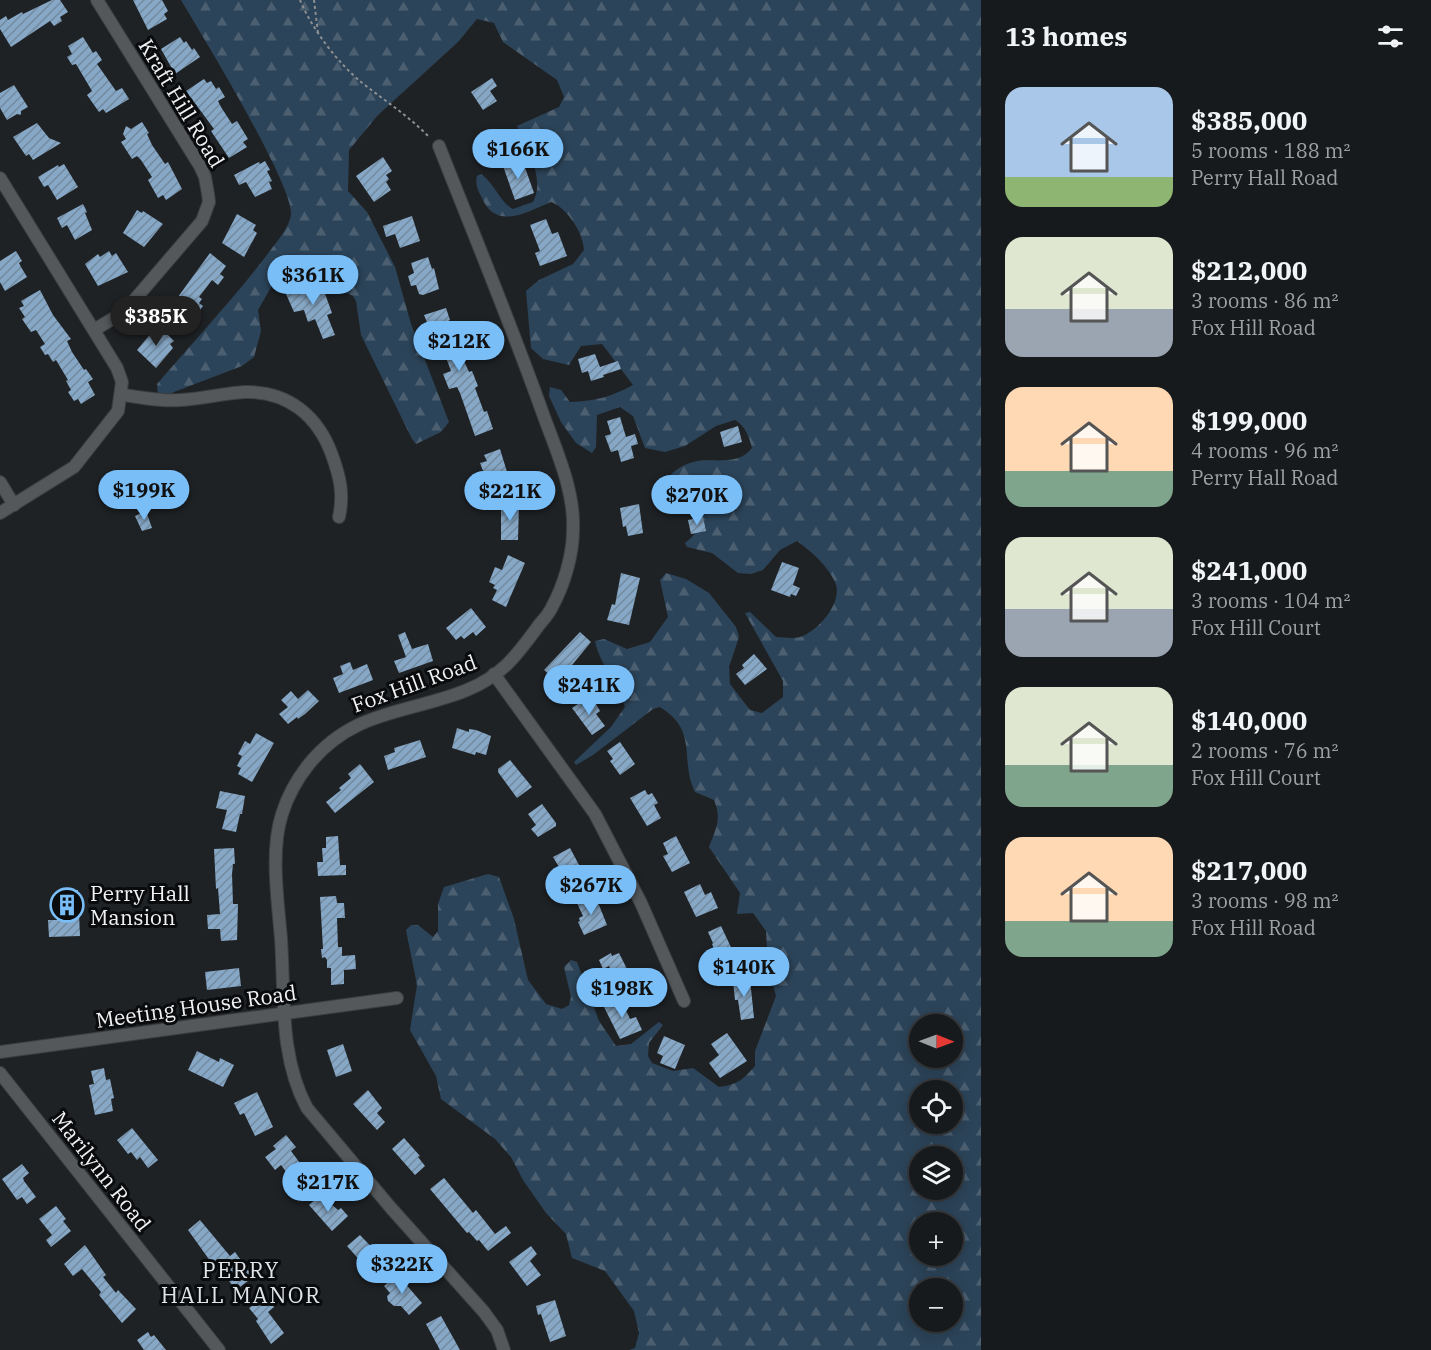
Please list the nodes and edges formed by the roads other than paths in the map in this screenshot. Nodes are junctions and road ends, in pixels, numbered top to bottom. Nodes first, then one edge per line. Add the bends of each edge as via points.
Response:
1 (97, 0) edge
2 (439, 146) road end
3 (0, 178) edge
4 (94, 330) junction
5 (122, 395) junction
6 (0, 482) edge
7 (14, 505) junction
8 (0, 513) edge
9 (339, 517) dead end
10 (495, 674) junction
11 (397, 998) dead end
12 (684, 1001) dead end
13 (283, 1013) junction
14 (0, 1052) edge
15 (0, 1073) edge
16 (219, 1350) edge
17 (504, 1350) edge

1 - 4 street, Kraft Hill Road via 200,166 208,187 208,202 202,221 124,312
2 - 10 street, Fox Hill Road via 522,354 559,459 573,514 574,532 566,573 552,607 511,663
3 - 4 street
4 - 5 street via 117,368
5 - 7 street via 117,411 74,466
5 - 9 street via 178,401 257,393 298,407 327,441 342,485
6 - 7 street
7 - 8 street
10 - 12 street via 596,814
10 - 13 street, Fox Hill Road via 468,689 352,727 324,748 301,774 286,803 278,833
11 - 13 street, Meeting House Road
13 - 14 street, Meeting House Road
13 - 17 street, Fox Hill Road via 290,1068 307,1108 484,1312 497,1330
15 - 16 street, Marilynn Road

